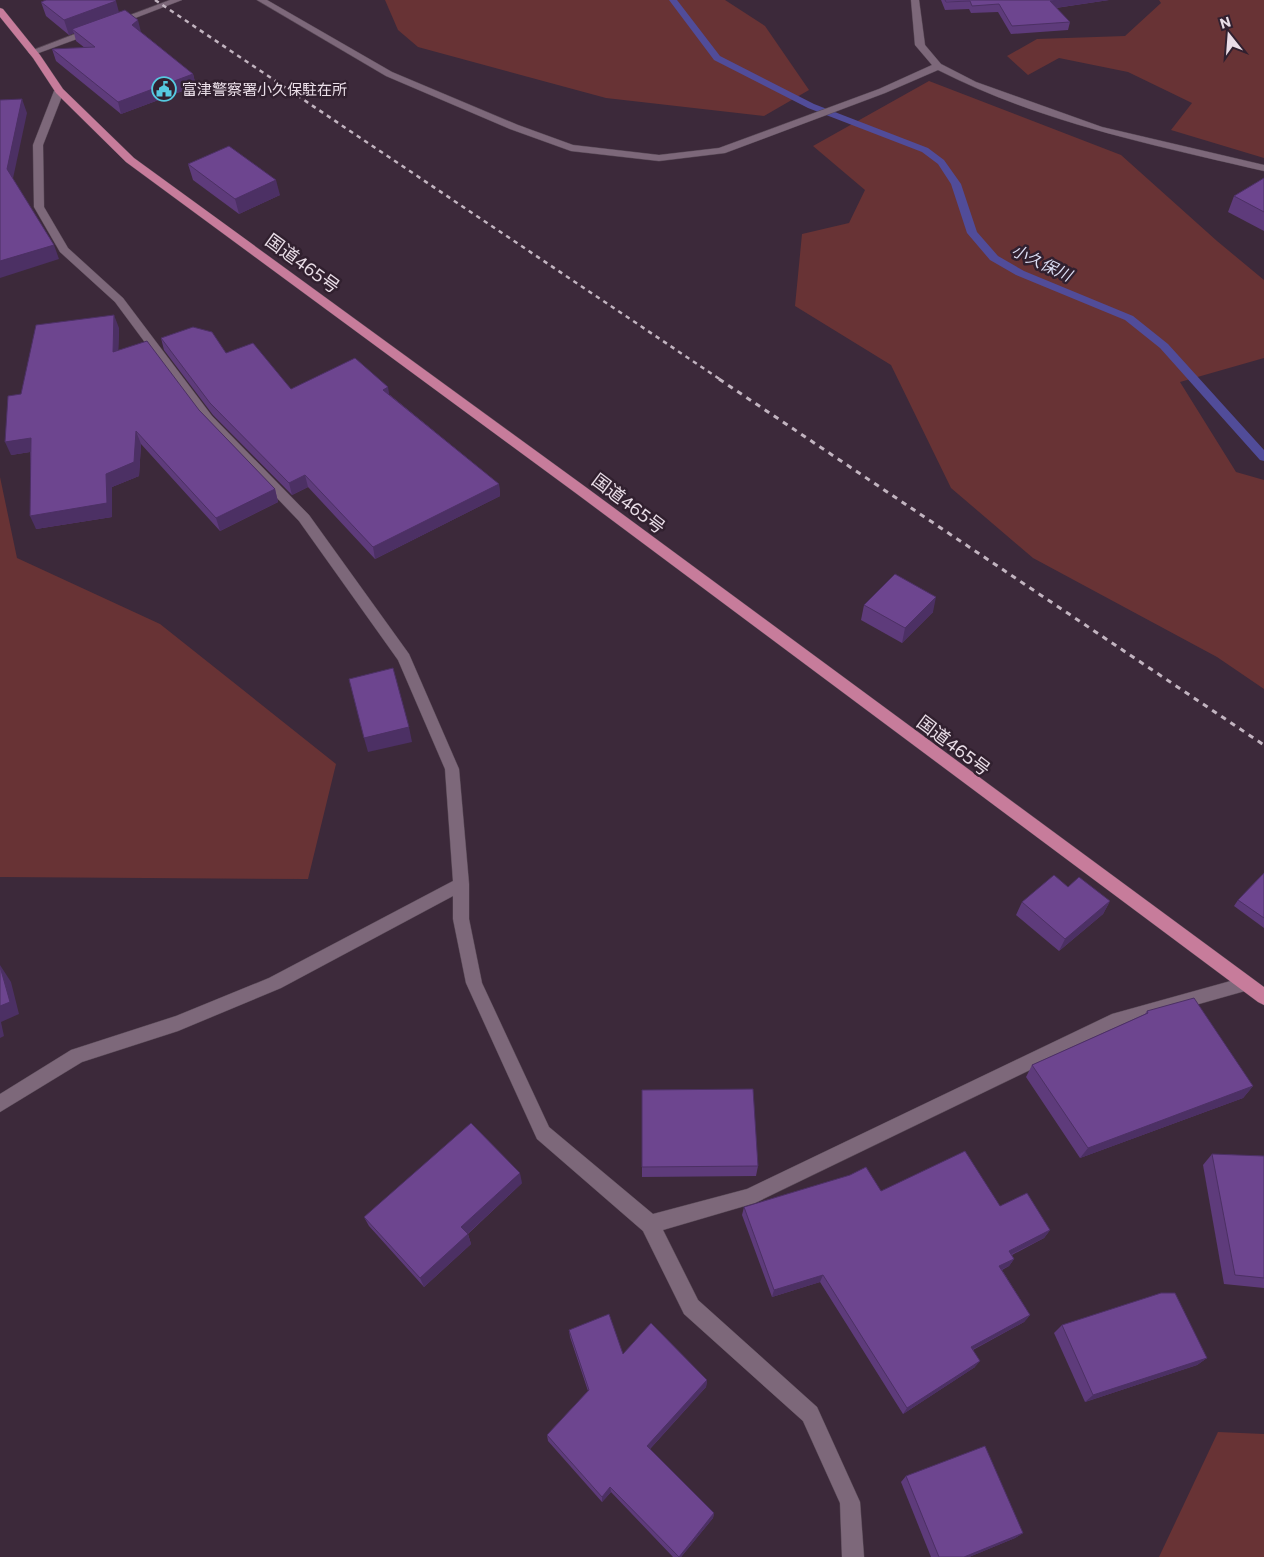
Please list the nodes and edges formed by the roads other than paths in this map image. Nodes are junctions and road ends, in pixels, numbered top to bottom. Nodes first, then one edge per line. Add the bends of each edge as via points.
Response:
1 (178, 0) edge
2 (261, 0) edge
3 (915, 0) edge
4 (0, 11) edge
5 (33, 52) junction
6 (938, 66) junction
7 (59, 91) junction
8 (1264, 168) edge
9 (461, 884) junction
10 (1245, 984) junction
11 (1264, 997) edge
12 (0, 1104) edge
13 (650, 1224) junction
14 (853, 1557) edge

1 - 5 street
2 - 6 street via 389,74 514,127 571,148 659,158 721,151
3 - 6 street via 920,45
4 - 5 highway, 国道465号
5 - 7 highway, 国道465号
6 - 8 street via 973,84 1100,129
7 - 9 street via 38,145 39,207 64,250 119,300 208,419 304,518 404,658 452,769
7 - 10 highway, 国道465号 via 130,160
9 - 12 street via 275,983 178,1023 77,1056
9 - 13 street via 461,919 474,983 543,1134
10 - 11 highway, 国道465号
10 - 13 street via 1118,1019 749,1197
13 - 14 street via 691,1308 810,1414 850,1502

